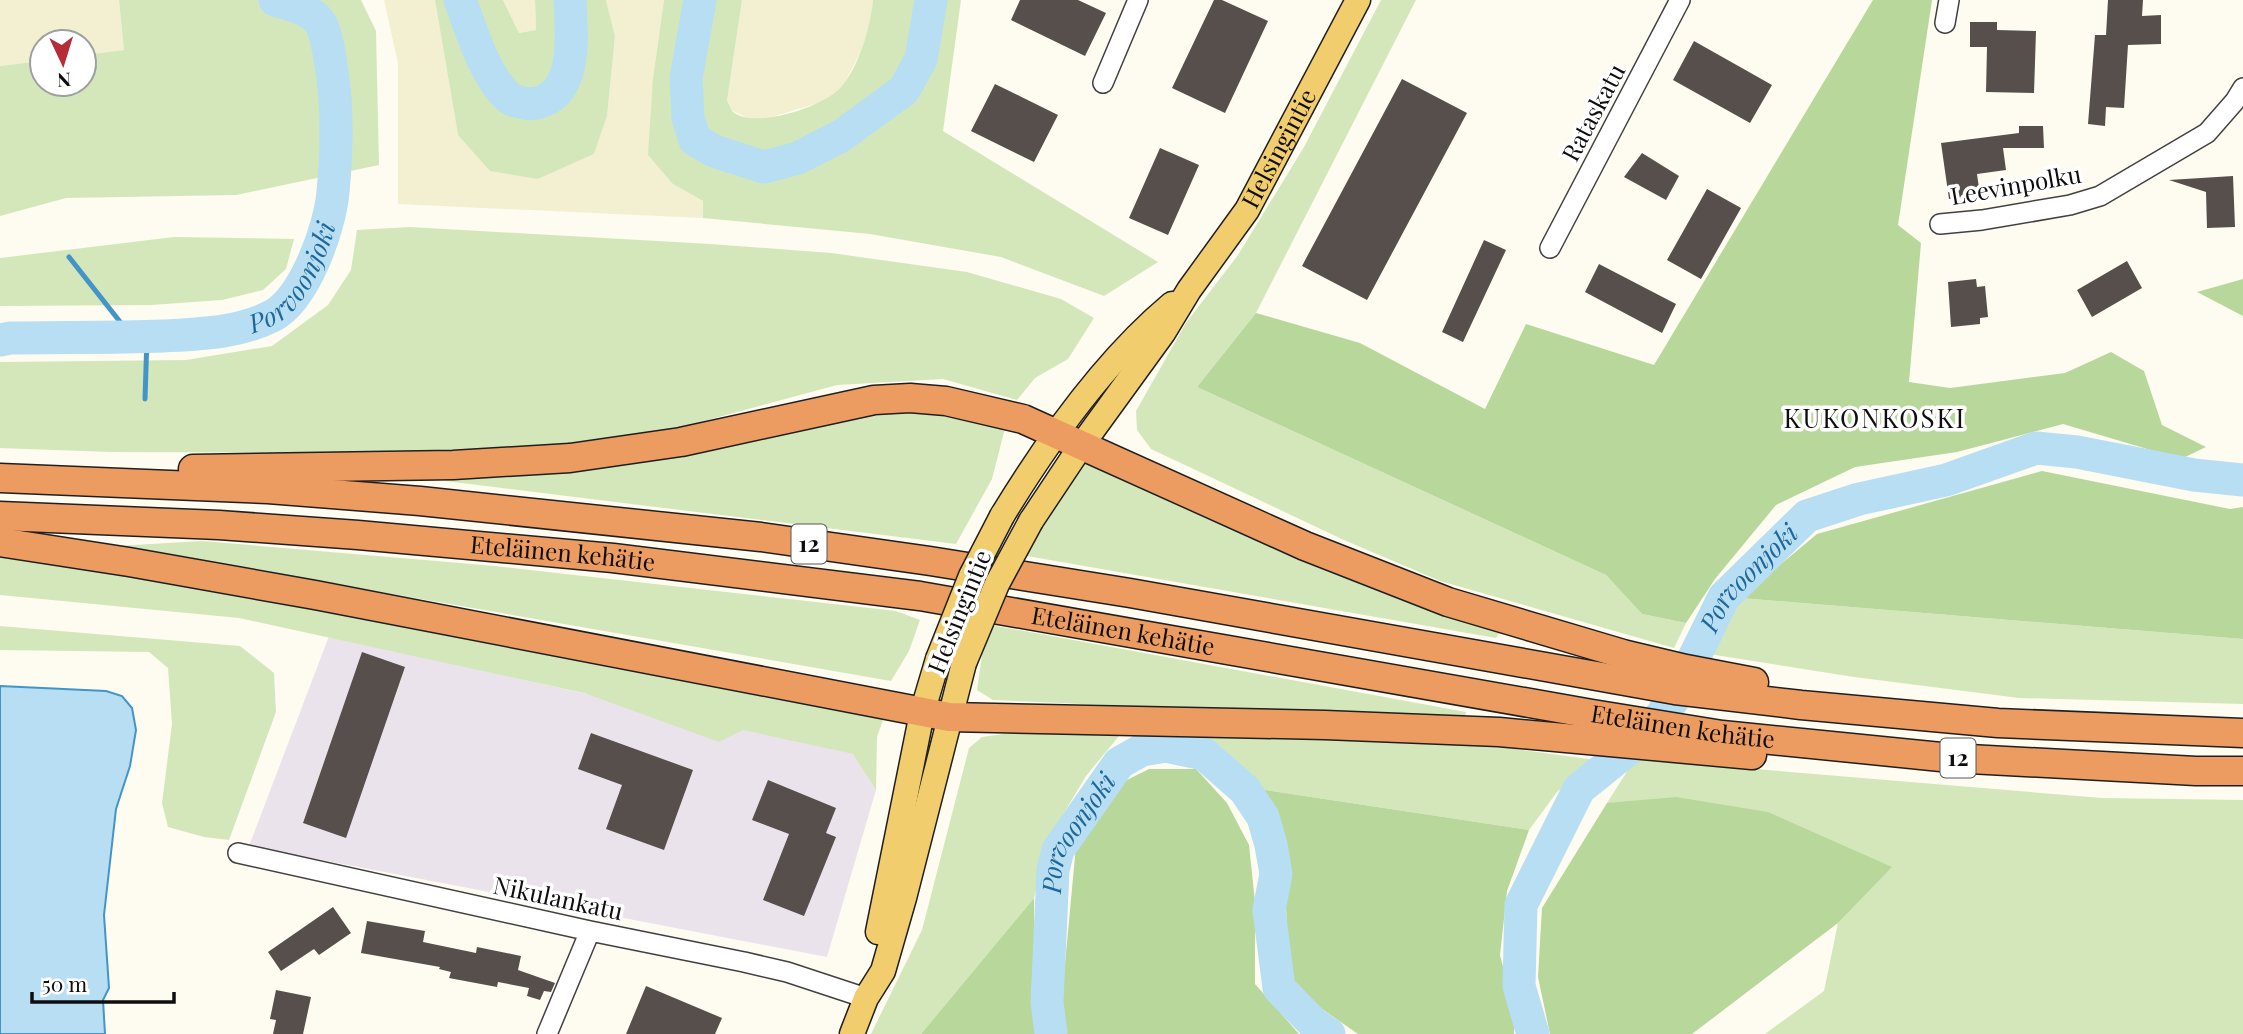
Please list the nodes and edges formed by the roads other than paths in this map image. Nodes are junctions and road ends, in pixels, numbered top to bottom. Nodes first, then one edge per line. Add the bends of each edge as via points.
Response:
1 (1138, 0) edge
2 (1358, 0) edge
3 (1680, 0) edge
4 (1949, 0) edge
5 (1945, 23) dead end
6 (1103, 83) dead end
7 (2243, 88) edge
8 (1940, 224) dead end
9 (1550, 248) dead end
10 (1068, 440) junction
11 (0, 475) edge
12 (0, 516) edge
13 (0, 542) edge
14 (1617, 666) junction
15 (936, 715) junction
16 (2243, 733) edge
17 (1717, 744) junction
18 (2243, 771) edge
19 (238, 853) dead end
20 (590, 931) junction
21 (866, 998) junction
22 (547, 1034) edge
23 (852, 1034) edge

1 - 6 street
2 - 10 main road, Helsingintie via 1247,210 1163,333
3 - 9 street, Rataskatu
4 - 5 street
7 - 8 street, Leevinpolku via 2207,133 2100,195 2070,205
10 - 11 highway via 1001,413 910,398 830,408 629,451 518,463
10 - 14 highway via 1305,546
10 - 15 main road, Helsingintie, bridge
10 - 15 main road, Helsingintie, bridge via 1002,516 971,576 938,659
11 - 14 highway, Eteläinen kehätie / 12 via 323,494 761,537
12 - 17 highway, Eteläinen kehätie / 12 via 358,535 612,558 920,596 1592,714
13 - 15 highway via 328,597
14 - 16 highway, Eteläinen kehätie / 12 via 1746,690 1998,723
15 - 17 highway via 1499,732 1578,740
15 - 21 main road, Helsingintie via 888,891
17 - 18 highway, Eteläinen kehätie / 12
19 - 20 street, Nikulankatu
20 - 21 street, Nikulankatu via 787,972
20 - 22 street
21 - 23 main road, Helsingintie

